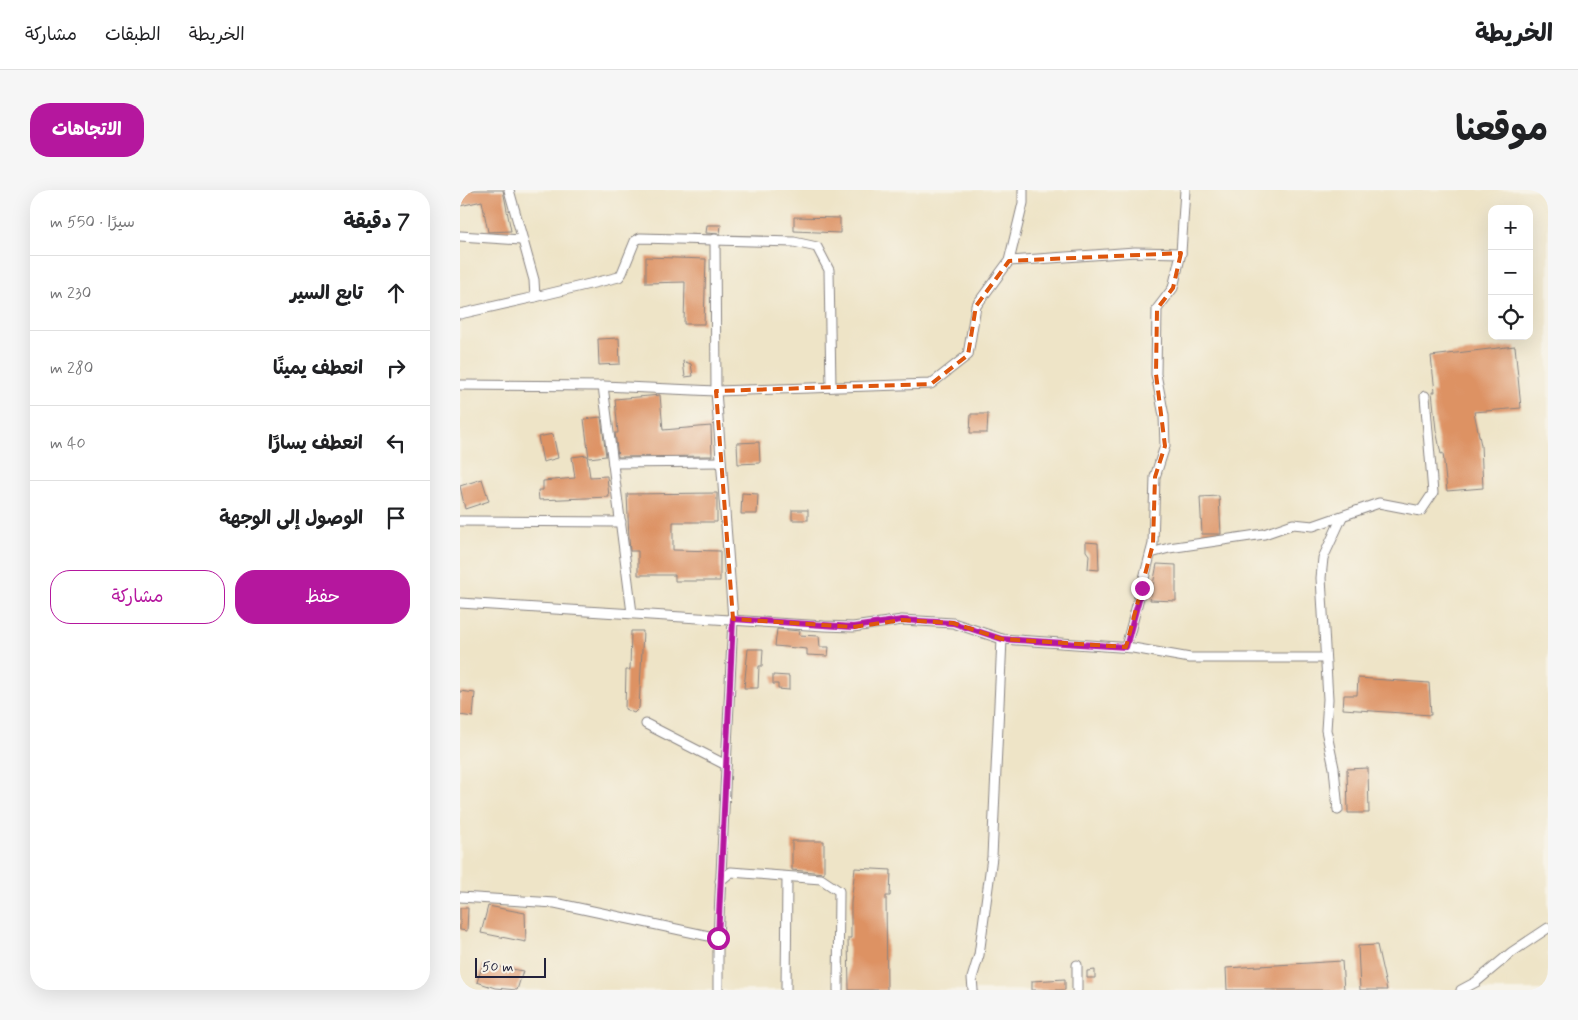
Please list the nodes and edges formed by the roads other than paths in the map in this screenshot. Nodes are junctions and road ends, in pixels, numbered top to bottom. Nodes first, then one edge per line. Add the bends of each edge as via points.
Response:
1 (509, 190) edge
2 (1023, 190) edge
3 (1185, 190) edge
4 (460, 236) edge
5 (715, 239) junction
6 (521, 240) junction
7 (1181, 253) junction
8 (1009, 261) junction
9 (535, 297) junction
10 (460, 314) edge
11 (460, 384) edge
12 (604, 386) junction
13 (831, 387) junction
14 (716, 391) junction
15 (1425, 396) dead end
16 (721, 462) junction
17 (613, 463) junction
18 (1342, 517) junction
19 (460, 521) edge
20 (621, 522) junction
21 (1151, 553) junction
22 (460, 603) edge
23 (632, 613) junction
24 (733, 619) junction
25 (1002, 639) junction
26 (1126, 647) junction
27 (1325, 658) junction
28 (646, 724) dead end
29 (726, 765) junction
30 (1338, 810) dead end
31 (787, 877) junction
32 (720, 881) junction
33 (460, 897) edge
34 (1548, 928) edge
35 (718, 938) junction
36 (1077, 965) dead end
37 (718, 990) edge
38 (786, 990) edge
39 (838, 990) edge
40 (973, 990) edge
41 (1077, 990) edge
42 (1461, 990) edge

1 - 6 street
2 - 8 street via 1023,204
3 - 7 street
4 - 6 street
5 - 9 street via 640,238 635,241 618,277
5 - 13 street via 794,242 816,247 829,270
5 - 14 street
6 - 9 street via 534,280
7 - 8 street via 1126,253
7 - 21 street via 1173,288 1157,309 1156,374 1164,416 1165,446 1155,477
8 - 13 street via 976,306 968,355 931,384
9 - 10 street
11 - 12 street
12 - 14 street
12 - 17 street
13 - 14 street
14 - 16 street
15 - 18 street via 1433,493 1421,511 1378,503
16 - 17 street
16 - 24 street
17 - 20 street
18 - 21 street via 1313,526 1294,524 1264,534
18 - 27 street via 1323,558
19 - 20 street
20 - 23 street
21 - 26 street
22 - 23 street
23 - 24 street
24 - 25 street via 853,627 902,620 953,623
24 - 29 street
25 - 26 street
25 - 40 street via 992,857 979,955 972,978
26 - 27 street via 1190,658
27 - 30 street via 1326,730
28 - 29 street
29 - 32 street
31 - 32 street via 731,872
31 - 38 street
31 - 39 street via 820,879 839,891
32 - 35 street
33 - 35 street via 555,903
34 - 42 street
35 - 37 street
36 - 41 street

